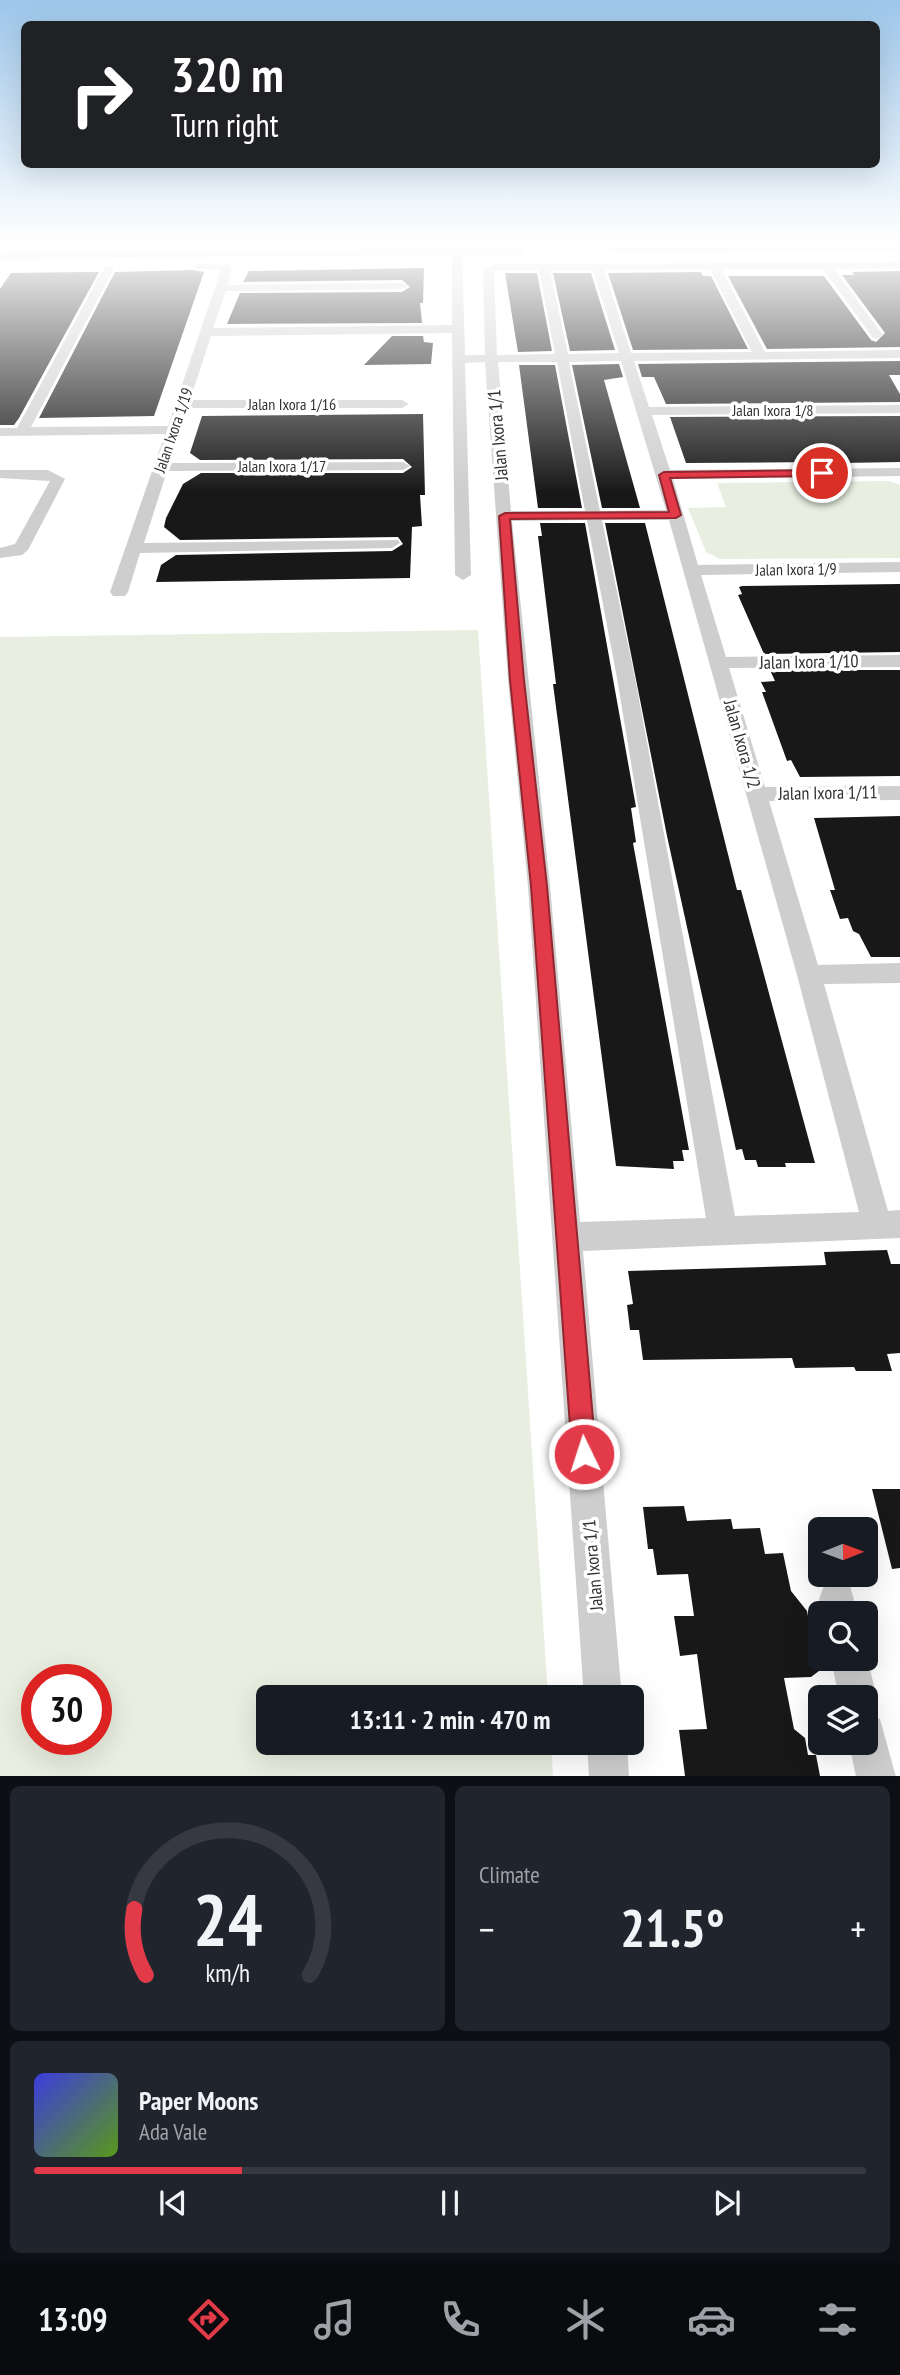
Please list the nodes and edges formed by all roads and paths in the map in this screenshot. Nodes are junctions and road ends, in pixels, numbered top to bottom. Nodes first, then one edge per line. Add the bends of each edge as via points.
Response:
1 (78, 326) edge
2 (209, 326) edge
3 (456, 326) edge
4 (490, 326) edge
5 (555, 326) edge
6 (618, 326) edge
7 (745, 326) edge
8 (870, 326) edge
9 (456, 329) junction
10 (207, 332) junction
11 (877, 335) dead end
12 (900, 354) edge
13 (761, 357) junction
14 (561, 358) junction
15 (629, 358) junction
16 (458, 359) junction
17 (491, 359) junction
18 (183, 404) junction
19 (402, 404) dead end
20 (900, 409) edge
21 (645, 411) junction
22 (173, 430) junction
23 (0, 432) edge
24 (22, 432) junction
25 (403, 466) dead end
26 (160, 467) junction
27 (900, 472) edge
28 (0, 474) edge
29 (664, 475) junction
30 (676, 515) junction
31 (505, 516) junction
32 (595, 516) junction
33 (391, 543) dead end
34 (132, 548) junction
35 (0, 553) edge
36 (900, 567) edge
37 (692, 570) junction
38 (463, 575) dead end
39 (119, 592) dead end
40 (900, 661) edge
41 (718, 663) junction
42 (900, 793) edge
43 (757, 794) junction
44 (900, 973) edge
45 (809, 975) junction
46 (889, 1225) edge
47 (723, 1231) junction
48 (567, 1237) junction
49 (602, 1685) edge
50 (608, 1755) edge
51 (871, 1755) edge
52 (610, 1776) edge
53 (876, 1776) edge

1 - 24 street
2 - 10 street, Jalan Ixora 1/19
3 - 9 street
4 - 17 street, Jalan Ixora 1/1
5 - 14 street
6 - 15 street, Jalan Ixora 1/2
7 - 13 street
8 - 11 street
9 - 10 street
9 - 16 street
10 - 18 street, Jalan Ixora 1/19
12 - 13 street
13 - 15 street
14 - 15 street
14 - 17 street
14 - 32 street
15 - 21 street, Jalan Ixora 1/2
16 - 17 street
16 - 38 street
17 - 31 street, Jalan Ixora 1/1
18 - 19 street, Jalan Ixora 1/16
18 - 22 street, Jalan Ixora 1/19
20 - 21 street, Jalan Ixora 1/8
21 - 29 street, Jalan Ixora 1/2
22 - 24 street
22 - 26 street, Jalan Ixora 1/19
23 - 24 street
25 - 26 street, Jalan Ixora 1/17
26 - 34 street, Jalan Ixora 1/19
27 - 29 street
28 - 35 street via 48,474 58,479 22,547
29 - 30 street, Jalan Ixora 1/2
30 - 32 street
30 - 37 street, Jalan Ixora 1/2
31 - 32 street
31 - 48 street, Jalan Ixora 1/1
32 - 47 street
33 - 34 street
34 - 39 street, Jalan Ixora 1/19
36 - 37 street, Jalan Ixora 1/9
37 - 41 street, Jalan Ixora 1/2
40 - 41 street, Jalan Ixora 1/10
41 - 43 street, Jalan Ixora 1/2
42 - 43 street, Jalan Ixora 1/11
43 - 45 street, Jalan Ixora 1/2
44 - 45 street
45 - 46 street, Jalan Ixora 1/2
46 - 47 street
47 - 48 street
48 - 49 street, Jalan Ixora 1/1
50 - 52 street
51 - 53 street

